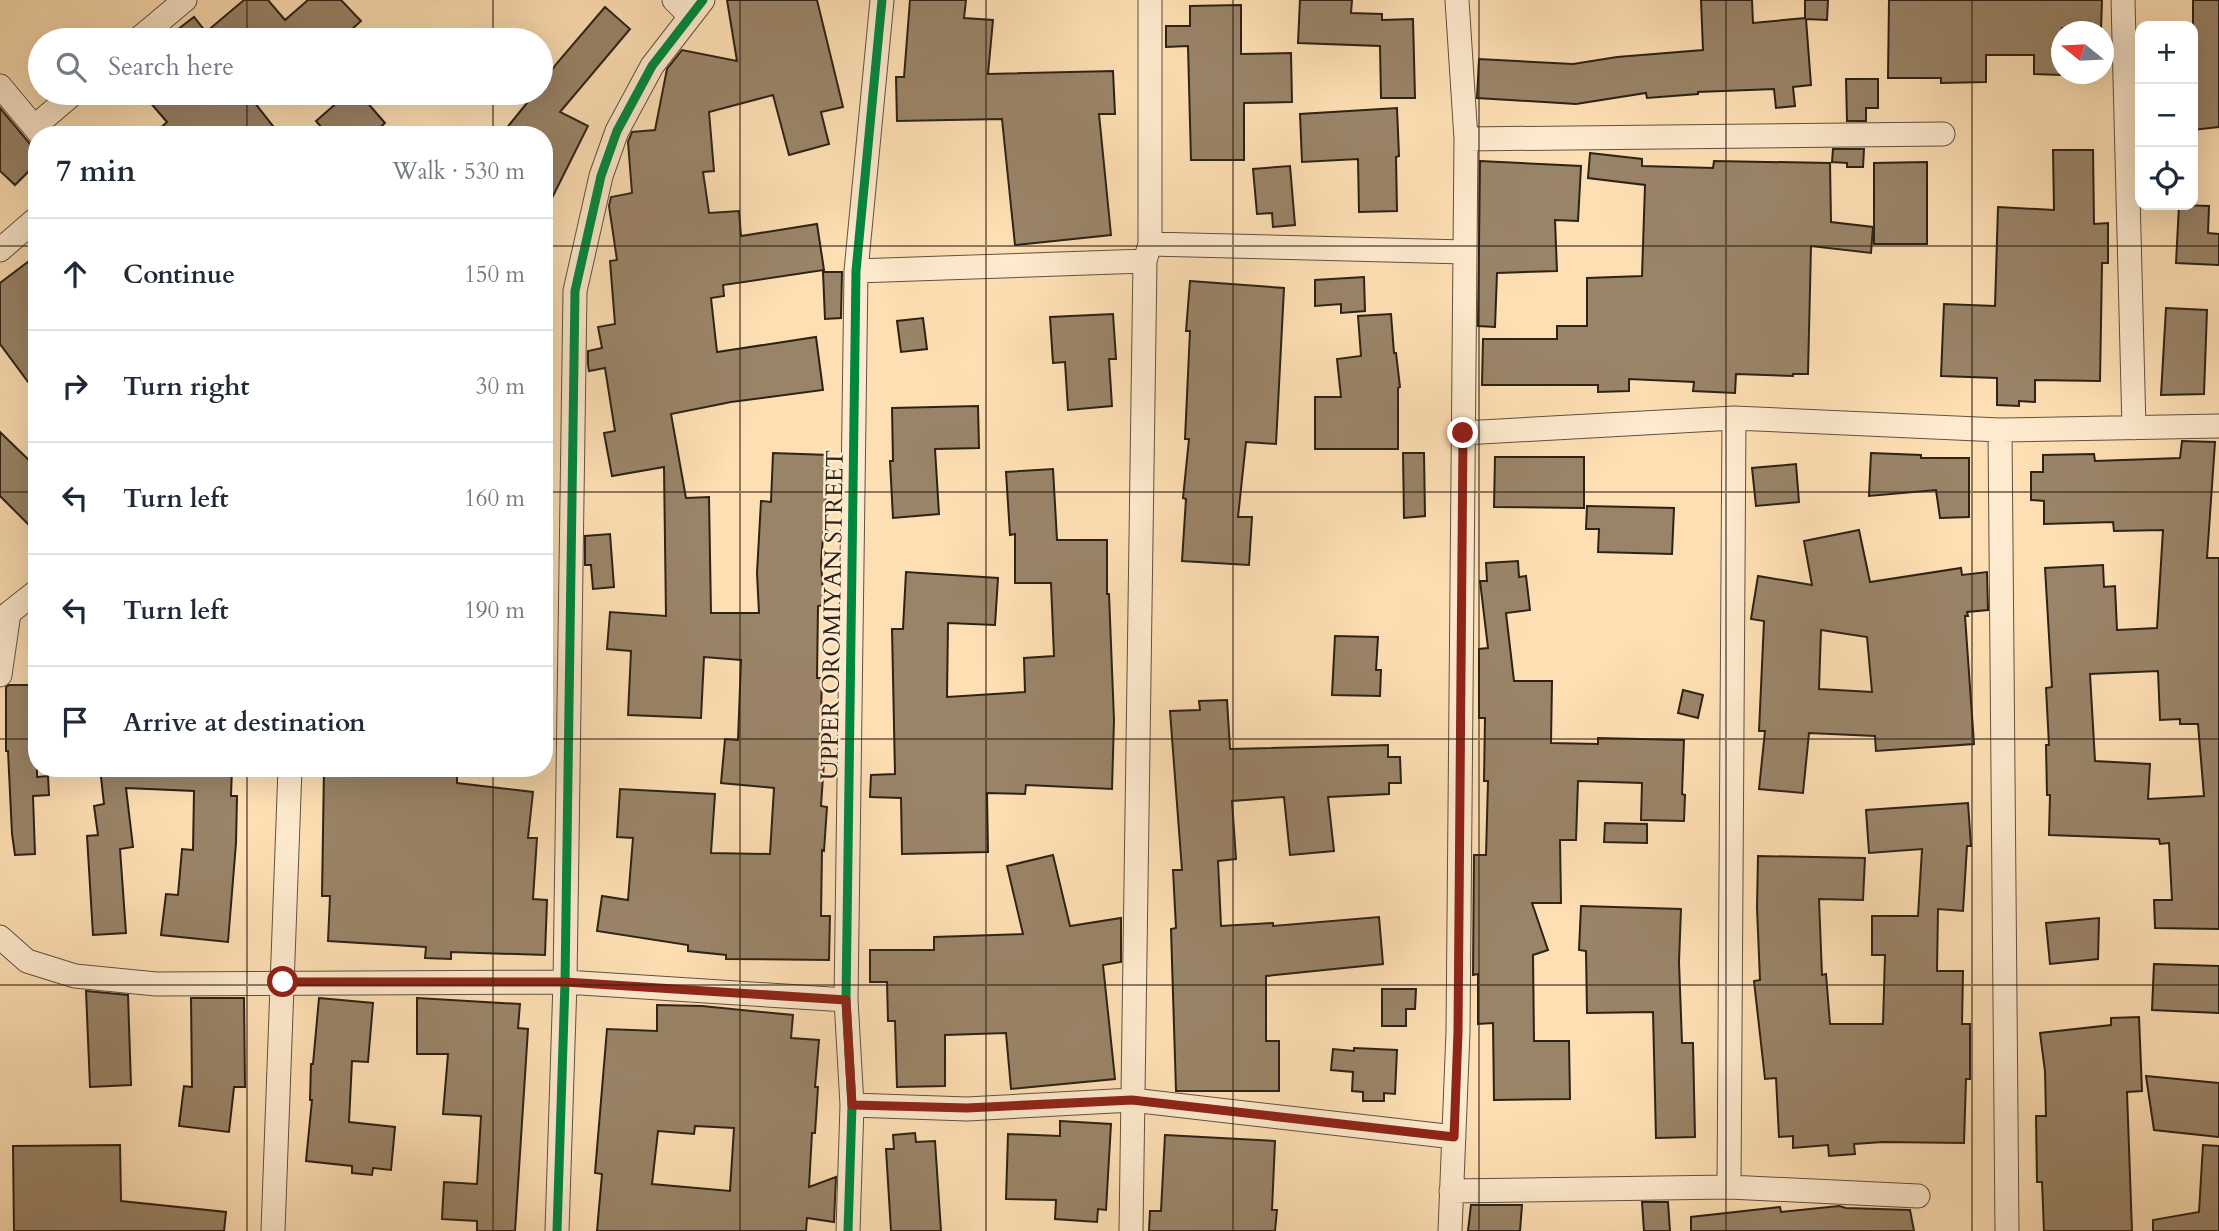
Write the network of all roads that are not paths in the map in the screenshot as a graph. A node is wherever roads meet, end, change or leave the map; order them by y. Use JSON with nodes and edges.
{"nodes":[{"id":1,"x":185,"y":0,"type":"edge"},
{"id":2,"x":882,"y":0,"type":"edge"},
{"id":3,"x":1150,"y":0,"type":"edge"},
{"id":4,"x":1457,"y":0,"type":"edge"},
{"id":5,"x":2123,"y":0,"type":"edge"},
{"id":6,"x":688,"y":5,"type":"edge"},
{"id":7,"x":151,"y":28,"type":"edge"},
{"id":8,"x":0,"y":86,"type":"edge"},
{"id":9,"x":63,"y":105,"type":"edge"},
{"id":10,"x":34,"y":126,"type":"edge"},
{"id":11,"x":43,"y":126,"type":"edge"},
{"id":12,"x":1943,"y":134,"type":"dead end"},
{"id":13,"x":1466,"y":139,"type":"junction"},
{"id":14,"x":28,"y":226,"type":"edge"},
{"id":15,"x":0,"y":250,"type":"edge"},
{"id":16,"x":1465,"y":252,"type":"junction"},
{"id":17,"x":1148,"y":253,"type":"junction"},
{"id":18,"x":856,"y":271,"type":"junction"},
{"id":19,"x":1734,"y":418,"type":"junction"},
{"id":20,"x":2219,"y":426,"type":"edge"},
{"id":21,"x":2134,"y":428,"type":"junction"},
{"id":22,"x":2000,"y":430,"type":"junction"},
{"id":23,"x":1463,"y":433,"type":"junction"},
{"id":24,"x":28,"y":598,"type":"edge"},
{"id":25,"x":0,"y":676,"type":"edge"},
{"id":26,"x":290,"y":777,"type":"edge"},
{"id":27,"x":0,"y":937,"type":"edge"},
{"id":28,"x":283,"y":982,"type":"junction"},
{"id":29,"x":565,"y":982,"type":"junction"},
{"id":30,"x":846,"y":1000,"type":"junction"},
{"id":31,"x":1132,"y":1100,"type":"junction"},
{"id":32,"x":852,"y":1105,"type":"junction"},
{"id":33,"x":1454,"y":1137,"type":"junction"},
{"id":34,"x":1729,"y":1187,"type":"junction"},
{"id":35,"x":1451,"y":1191,"type":"junction"},
{"id":36,"x":1918,"y":1196,"type":"dead end"},
{"id":37,"x":273,"y":1231,"type":"edge"},
{"id":38,"x":557,"y":1231,"type":"edge"},
{"id":39,"x":848,"y":1231,"type":"edge"},
{"id":40,"x":1131,"y":1231,"type":"edge"},
{"id":41,"x":1450,"y":1231,"type":"edge"},
{"id":42,"x":2007,"y":1231,"type":"edge"}],
"edges":[{"from":1,"to":7,"type":"street"},
{"from":2,"to":18,"type":"street","name":"UPPER OROMIYAN STREET"},
{"from":3,"to":17,"type":"street"},
{"from":4,"to":13,"type":"street"},
{"from":5,"to":21,"type":"street"},
{"from":6,"to":29,"type":"street"},
{"from":8,"to":10,"type":"street"},
{"from":9,"to":11,"type":"street"},
{"from":12,"to":13,"type":"street"},
{"from":13,"to":16,"type":"street"},
{"from":14,"to":15,"type":"street"},
{"from":16,"to":17,"type":"street"},
{"from":16,"to":23,"type":"street"},
{"from":17,"to":18,"type":"street"},
{"from":17,"to":31,"type":"street"},
{"from":18,"to":30,"type":"street","name":"UPPER OROMIYAN STREET"},
{"from":19,"to":22,"type":"street"},
{"from":19,"to":23,"type":"street"},
{"from":19,"to":34,"type":"street"},
{"from":20,"to":21,"type":"street"},
{"from":21,"to":22,"type":"street"},
{"from":22,"to":42,"type":"street"},
{"from":23,"to":33,"type":"street"},
{"from":24,"to":25,"type":"street"},
{"from":26,"to":28,"type":"street"},
{"from":27,"to":28,"type":"street"},
{"from":28,"to":29,"type":"street"},
{"from":28,"to":37,"type":"street"},
{"from":29,"to":30,"type":"street"},
{"from":29,"to":38,"type":"street"},
{"from":30,"to":32,"type":"street","name":"UPPER OROMIYAN STREET"},
{"from":31,"to":32,"type":"street"},
{"from":31,"to":33,"type":"street"},
{"from":31,"to":40,"type":"street"},
{"from":32,"to":39,"type":"street","name":"UPPER OROMIYAN STREET"},
{"from":33,"to":35,"type":"street"},
{"from":34,"to":35,"type":"street"},
{"from":34,"to":36,"type":"street"},
{"from":35,"to":41,"type":"street"}]}
